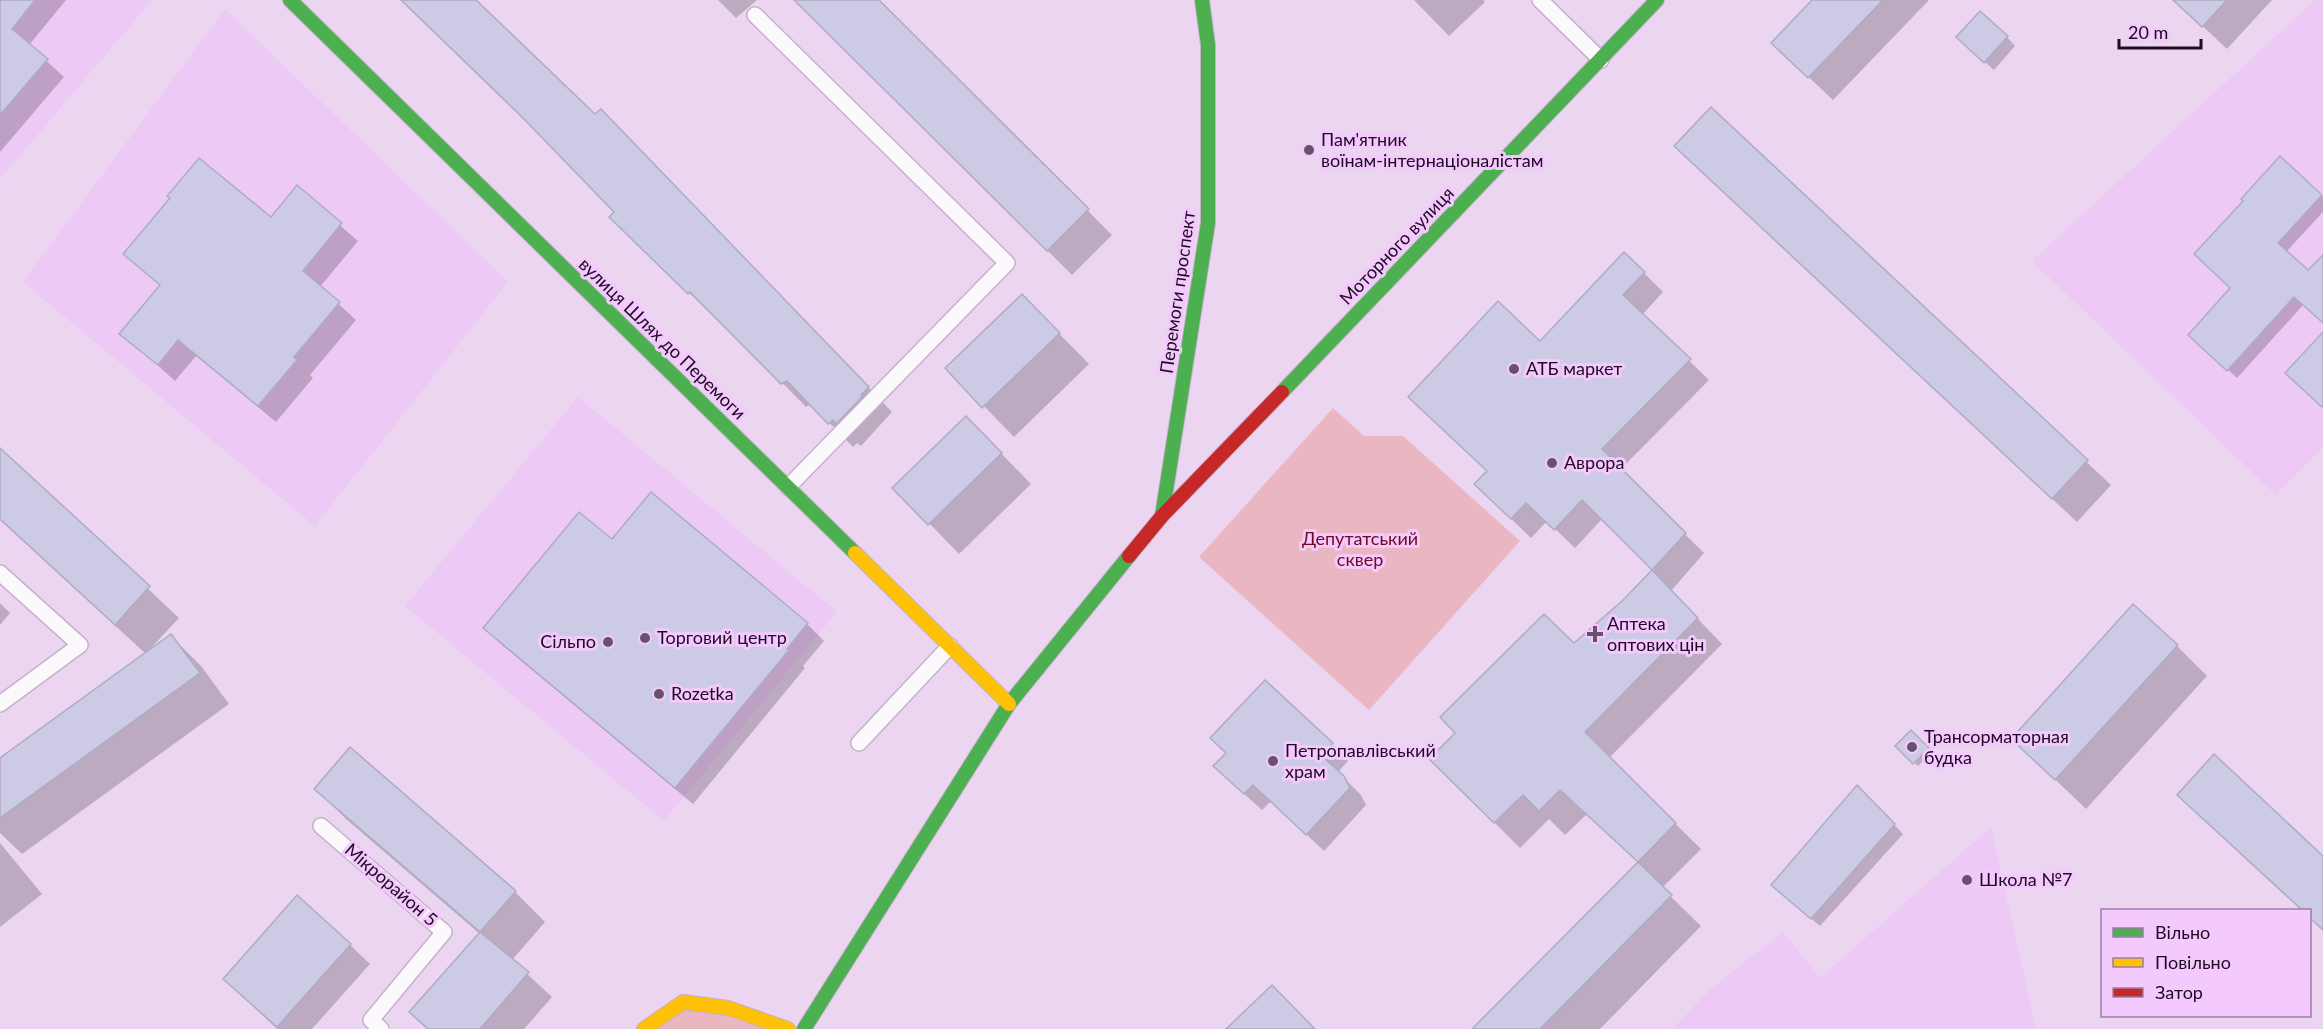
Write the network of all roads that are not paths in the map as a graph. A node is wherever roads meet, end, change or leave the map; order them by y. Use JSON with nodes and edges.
{"nodes":[{"id":1,"x":290,"y":0,"type":"edge"},
{"id":2,"x":1202,"y":0,"type":"edge"},
{"id":3,"x":1540,"y":0,"type":"edge"},
{"id":4,"x":1657,"y":0,"type":"edge"},
{"id":5,"x":755,"y":15,"type":"dead end"},
{"id":6,"x":1601,"y":60,"type":"junction"},
{"id":7,"x":788,"y":487,"type":"junction"},
{"id":8,"x":1162,"y":516,"type":"junction"},
{"id":9,"x":0,"y":573,"type":"edge"},
{"id":10,"x":950,"y":646,"type":"junction"},
{"id":11,"x":0,"y":704,"type":"edge"},
{"id":12,"x":1009,"y":704,"type":"junction"},
{"id":13,"x":859,"y":743,"type":"dead end"},
{"id":14,"x":321,"y":825,"type":"dead end"},
{"id":15,"x":381,"y":1029,"type":"edge"},
{"id":16,"x":644,"y":1029,"type":"edge"},
{"id":17,"x":788,"y":1029,"type":"edge"},
{"id":18,"x":804,"y":1029,"type":"edge"}],
"edges":[{"from":1,"to":7,"type":"street","name":"вулиця Шлях до Перемоги"},
{"from":2,"to":8,"type":"street","name":"Перемоги проспект"},
{"from":3,"to":6,"type":"lane"},
{"from":4,"to":6,"type":"street","name":"Моторного вулиця"},
{"from":5,"to":7,"type":"lane"},
{"from":6,"to":8,"type":"street","name":"Моторного вулиця"},
{"from":7,"to":10,"type":"street","name":"вулиця Шлях до Перемоги"},
{"from":8,"to":12,"type":"street","name":"Моторного вулиця"},
{"from":9,"to":11,"type":"lane"},
{"from":10,"to":12,"type":"street","name":"вулиця Шлях до Перемоги"},
{"from":10,"to":13,"type":"lane"},
{"from":12,"to":18,"type":"street","name":"Моторного вулиця"},
{"from":14,"to":15,"type":"lane","name":"Мікрорайон 5"},
{"from":16,"to":17,"type":"street"}]}
